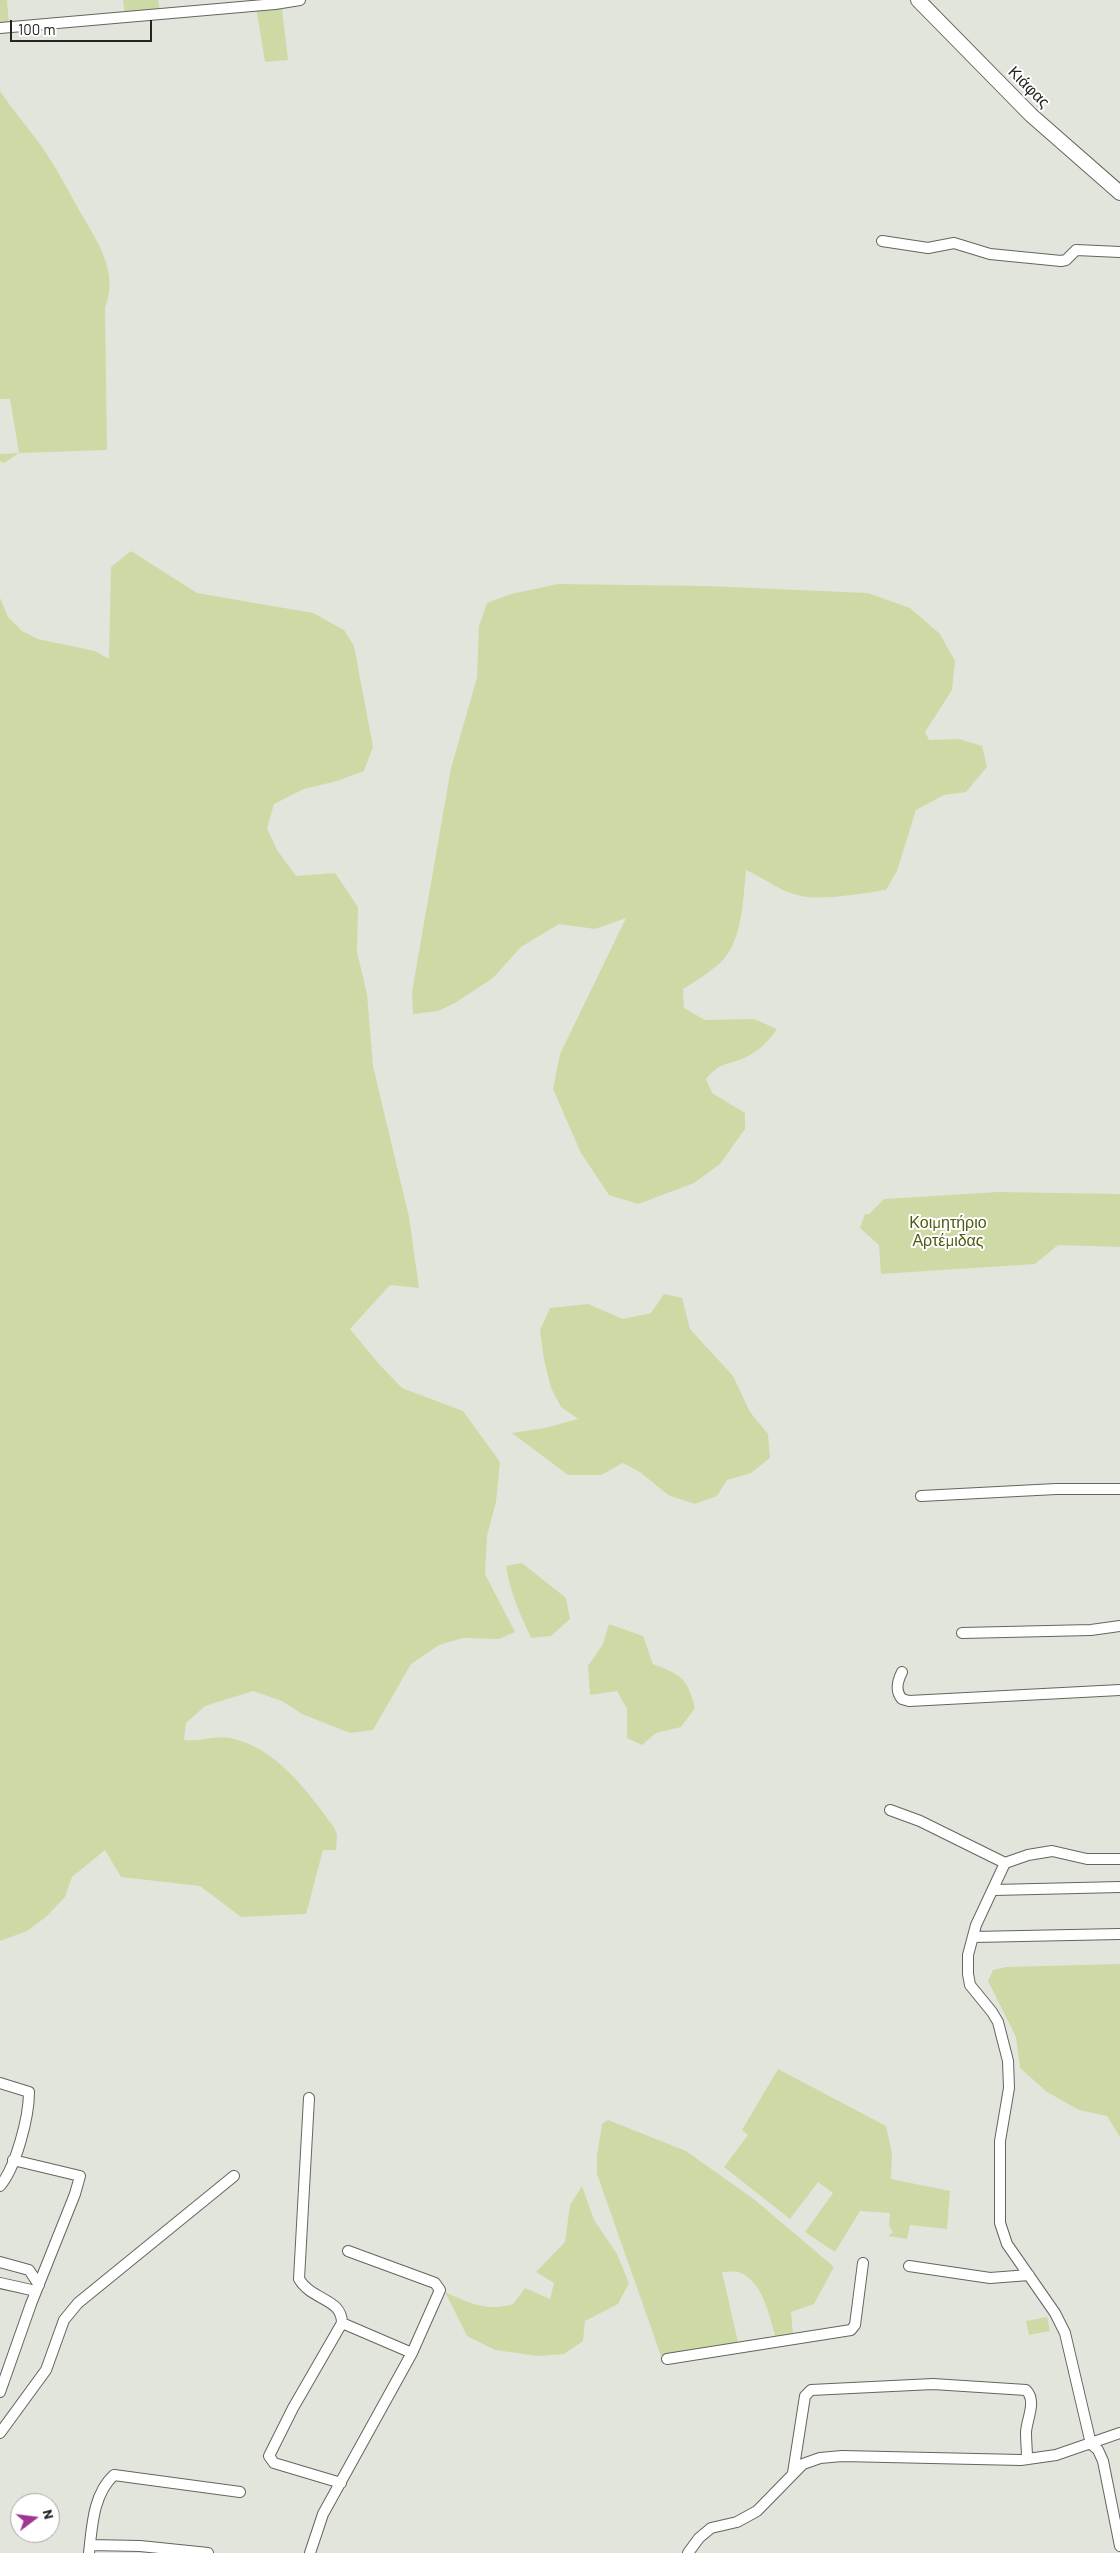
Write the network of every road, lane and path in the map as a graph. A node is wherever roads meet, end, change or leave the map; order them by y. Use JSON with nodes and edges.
{"nodes":[{"id":1,"x":300,"y":0,"type":"edge"},
{"id":2,"x":918,"y":0,"type":"edge"},
{"id":3,"x":0,"y":28,"type":"edge"},
{"id":4,"x":1120,"y":194,"type":"edge"},
{"id":5,"x":882,"y":241,"type":"dead end"},
{"id":6,"x":1120,"y":252,"type":"edge"},
{"id":7,"x":1120,"y":1489,"type":"edge"},
{"id":8,"x":921,"y":1496,"type":"dead end"},
{"id":9,"x":1120,"y":1626,"type":"edge"},
{"id":10,"x":962,"y":1633,"type":"dead end"},
{"id":11,"x":902,"y":1672,"type":"dead end"},
{"id":12,"x":1120,"y":1690,"type":"edge"},
{"id":13,"x":890,"y":1810,"type":"dead end"},
{"id":14,"x":1120,"y":1859,"type":"edge"},
{"id":15,"x":1005,"y":1863,"type":"junction"},
{"id":16,"x":1120,"y":1887,"type":"edge"},
{"id":17,"x":994,"y":1890,"type":"junction"},
{"id":18,"x":1120,"y":1934,"type":"edge"},
{"id":19,"x":973,"y":1937,"type":"junction"},
{"id":20,"x":0,"y":2083,"type":"edge"},
{"id":21,"x":309,"y":2098,"type":"dead end"},
{"id":22,"x":13,"y":2160,"type":"junction"},
{"id":23,"x":234,"y":2176,"type":"dead end"},
{"id":24,"x":0,"y":2186,"type":"edge"},
{"id":25,"x":348,"y":2251,"type":"dead end"},
{"id":26,"x":0,"y":2262,"type":"edge"},
{"id":27,"x":863,"y":2263,"type":"dead end"},
{"id":28,"x":910,"y":2266,"type":"dead end"},
{"id":29,"x":1029,"y":2275,"type":"junction"},
{"id":30,"x":0,"y":2283,"type":"edge"},
{"id":31,"x":37,"y":2288,"type":"junction"},
{"id":32,"x":342,"y":2323,"type":"junction"},
{"id":33,"x":412,"y":2353,"type":"junction"},
{"id":34,"x":667,"y":2359,"type":"dead end"},
{"id":35,"x":0,"y":2392,"type":"edge"},
{"id":36,"x":0,"y":2433,"type":"edge"},
{"id":37,"x":1120,"y":2433,"type":"edge"},
{"id":38,"x":1091,"y":2444,"type":"junction"},
{"id":39,"x":1027,"y":2459,"type":"junction"},
{"id":40,"x":793,"y":2473,"type":"junction"},
{"id":41,"x":341,"y":2483,"type":"junction"},
{"id":42,"x":240,"y":2492,"type":"dead end"},
{"id":43,"x":1120,"y":2546,"type":"edge"},
{"id":44,"x":90,"y":2549,"type":"edge"},
{"id":45,"x":208,"y":2553,"type":"edge"},
{"id":46,"x":310,"y":2553,"type":"edge"},
{"id":47,"x":688,"y":2553,"type":"edge"}],
"edges":[{"from":1,"to":3,"type":"street"},
{"from":2,"to":4,"type":"street","name":"Κιάφας"},
{"from":5,"to":6,"type":"street"},
{"from":7,"to":8,"type":"street"},
{"from":9,"to":10,"type":"street"},
{"from":11,"to":12,"type":"street"},
{"from":13,"to":15,"type":"street"},
{"from":14,"to":15,"type":"street"},
{"from":15,"to":17,"type":"street"},
{"from":16,"to":17,"type":"street"},
{"from":17,"to":19,"type":"street"},
{"from":18,"to":19,"type":"street"},
{"from":19,"to":29,"type":"street"},
{"from":20,"to":22,"type":"street"},
{"from":21,"to":32,"type":"street"},
{"from":22,"to":24,"type":"street"},
{"from":22,"to":31,"type":"street"},
{"from":23,"to":36,"type":"street"},
{"from":25,"to":33,"type":"street"},
{"from":26,"to":31,"type":"street"},
{"from":27,"to":34,"type":"street"},
{"from":28,"to":29,"type":"street"},
{"from":29,"to":38,"type":"street"},
{"from":30,"to":31,"type":"street"},
{"from":31,"to":35,"type":"street"},
{"from":32,"to":33,"type":"street"},
{"from":32,"to":41,"type":"street"},
{"from":33,"to":41,"type":"street"},
{"from":37,"to":38,"type":"street"},
{"from":38,"to":39,"type":"street"},
{"from":38,"to":43,"type":"street"},
{"from":39,"to":40,"type":"street"},
{"from":39,"to":40,"type":"street"},
{"from":40,"to":47,"type":"street"},
{"from":41,"to":46,"type":"street"},
{"from":42,"to":44,"type":"street"},
{"from":44,"to":45,"type":"street"}]}
